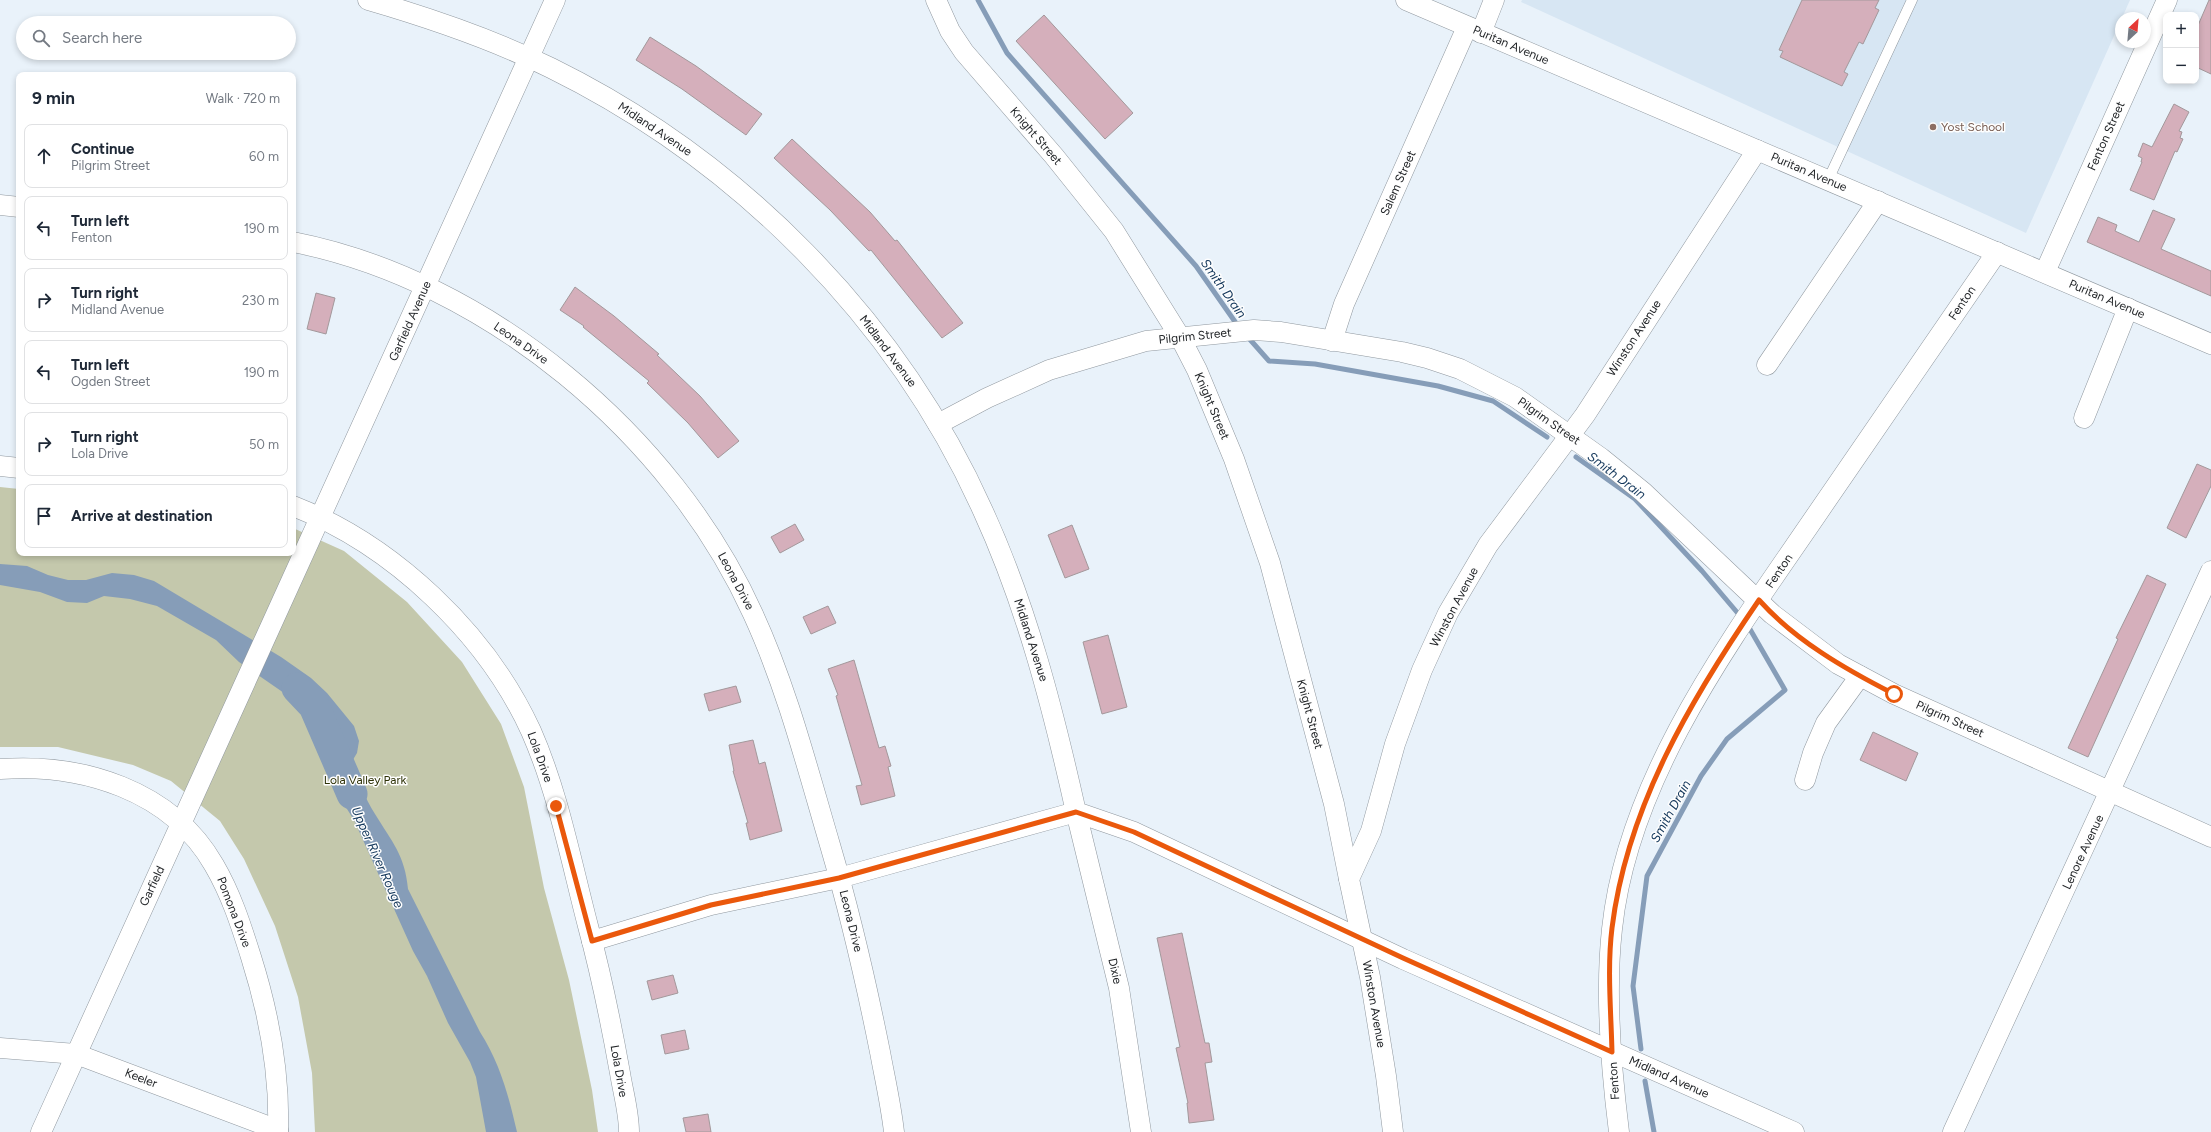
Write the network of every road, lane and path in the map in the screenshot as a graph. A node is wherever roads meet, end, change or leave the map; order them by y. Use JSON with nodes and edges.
{"nodes":[{"id":1,"x":368,"y":0,"type":"edge"},
{"id":2,"x":555,"y":0,"type":"edge"},
{"id":3,"x":936,"y":0,"type":"edge"},
{"id":4,"x":1406,"y":0,"type":"edge"},
{"id":5,"x":1494,"y":0,"type":"edge"},
{"id":6,"x":1912,"y":0,"type":"edge"},
{"id":7,"x":2167,"y":0,"type":"edge"},
{"id":8,"x":1474,"y":30,"type":"junction"},
{"id":9,"x":529,"y":58,"type":"junction"},
{"id":10,"x":1757,"y":150,"type":"junction"},
{"id":11,"x":1828,"y":180,"type":"junction"},
{"id":12,"x":1878,"y":201,"type":"junction"},
{"id":13,"x":0,"y":205,"type":"edge"},
{"id":14,"x":16,"y":207,"type":"edge"},
{"id":15,"x":296,"y":243,"type":"edge"},
{"id":16,"x":1997,"y":252,"type":"junction"},
{"id":17,"x":2045,"y":272,"type":"junction"},
{"id":18,"x":425,"y":288,"type":"junction"},
{"id":19,"x":2128,"y":308,"type":"junction"},
{"id":20,"x":1180,"y":337,"type":"junction"},
{"id":21,"x":1332,"y":341,"type":"junction"},
{"id":22,"x":2211,"y":344,"type":"edge"},
{"id":23,"x":1768,"y":365,"type":"dead end"},
{"id":24,"x":2084,"y":418,"type":"dead end"},
{"id":25,"x":938,"y":424,"type":"junction"},
{"id":26,"x":1570,"y":436,"type":"junction"},
{"id":27,"x":0,"y":466,"type":"edge"},
{"id":28,"x":16,"y":468,"type":"edge"},
{"id":29,"x":296,"y":507,"type":"edge"},
{"id":30,"x":320,"y":517,"type":"junction"},
{"id":31,"x":2211,"y":571,"type":"edge"},
{"id":32,"x":1759,"y":600,"type":"junction"},
{"id":33,"x":264,"y":640,"type":"joint"},
{"id":34,"x":1860,"y":676,"type":"junction"},
{"id":35,"x":0,"y":769,"type":"edge"},
{"id":36,"x":1805,"y":780,"type":"dead end"},
{"id":37,"x":2110,"y":792,"type":"junction"},
{"id":38,"x":1076,"y":812,"type":"junction"},
{"id":39,"x":181,"y":823,"type":"junction"},
{"id":40,"x":2211,"y":837,"type":"edge"},
{"id":41,"x":839,"y":878,"type":"junction"},
{"id":42,"x":1349,"y":879,"type":"junction"},
{"id":43,"x":1361,"y":938,"type":"junction"},
{"id":44,"x":592,"y":941,"type":"junction"},
{"id":45,"x":0,"y":1048,"type":"edge"},
{"id":46,"x":1612,"y":1052,"type":"junction"},
{"id":47,"x":76,"y":1054,"type":"junction"},
{"id":48,"x":278,"y":1131,"type":"edge"},
{"id":49,"x":41,"y":1132,"type":"edge"},
{"id":50,"x":629,"y":1132,"type":"edge"},
{"id":51,"x":894,"y":1132,"type":"edge"},
{"id":52,"x":1141,"y":1132,"type":"edge"},
{"id":53,"x":1393,"y":1132,"type":"edge"},
{"id":54,"x":1619,"y":1132,"type":"edge"},
{"id":55,"x":1794,"y":1132,"type":"edge"},
{"id":56,"x":1953,"y":1132,"type":"edge"}],
"edges":[{"from":1,"to":9,"type":"street","name":"Midland Avenue"},
{"from":2,"to":9,"type":"street","name":"Garfield Avenue"},
{"from":3,"to":20,"type":"street","name":"Knight Street"},
{"from":4,"to":8,"type":"street","name":"Puritan Avenue"},
{"from":5,"to":8,"type":"street","name":"Salem Street"},
{"from":6,"to":11,"type":"lane"},
{"from":7,"to":17,"type":"street","name":"Fenton Street"},
{"from":8,"to":10,"type":"street","name":"Puritan Avenue"},
{"from":8,"to":21,"type":"street","name":"Salem Street"},
{"from":9,"to":18,"type":"street","name":"Garfield Avenue"},
{"from":9,"to":25,"type":"street","name":"Midland Avenue"},
{"from":10,"to":11,"type":"street","name":"Puritan Avenue"},
{"from":10,"to":26,"type":"street","name":"Winston Avenue"},
{"from":11,"to":12,"type":"street","name":"Puritan Avenue"},
{"from":12,"to":16,"type":"street","name":"Puritan Avenue"},
{"from":12,"to":23,"type":"street"},
{"from":13,"to":14,"type":"street"},
{"from":15,"to":18,"type":"street","name":"Leona Drive"},
{"from":16,"to":17,"type":"street","name":"Puritan Avenue"},
{"from":16,"to":32,"type":"street","name":"Fenton"},
{"from":17,"to":19,"type":"street","name":"Puritan Avenue"},
{"from":18,"to":30,"type":"street","name":"Garfield Avenue"},
{"from":18,"to":41,"type":"street","name":"Leona Drive"},
{"from":19,"to":22,"type":"street","name":"Puritan Avenue"},
{"from":19,"to":24,"type":"street"},
{"from":20,"to":21,"type":"street","name":"Pilgrim Street"},
{"from":20,"to":25,"type":"street","name":"Pilgrim Street"},
{"from":20,"to":42,"type":"street","name":"Knight Street"},
{"from":21,"to":26,"type":"street","name":"Pilgrim Street"},
{"from":25,"to":38,"type":"street","name":"Midland Avenue"},
{"from":26,"to":32,"type":"street","name":"Pilgrim Street"},
{"from":26,"to":42,"type":"street","name":"Winston Avenue"},
{"from":27,"to":28,"type":"street"},
{"from":29,"to":30,"type":"street","name":"Lola Drive"},
{"from":30,"to":33,"type":"street","name":"Garfield Avenue"},
{"from":30,"to":44,"type":"street","name":"Lola Drive"},
{"from":31,"to":37,"type":"street","name":"Lenore Avenue"},
{"from":32,"to":34,"type":"street","name":"Pilgrim Street"},
{"from":32,"to":46,"type":"street","name":"Fenton"},
{"from":33,"to":39,"type":"street","name":"Garfield"},
{"from":34,"to":36,"type":"street"},
{"from":34,"to":37,"type":"street","name":"Pilgrim Street"},
{"from":35,"to":39,"type":"street","name":"Pomona Drive"},
{"from":37,"to":40,"type":"street","name":"Pilgrim Street"},
{"from":37,"to":56,"type":"street","name":"Lenore Avenue"},
{"from":38,"to":41,"type":"street"},
{"from":38,"to":43,"type":"street","name":"Midland Avenue"},
{"from":38,"to":52,"type":"street","name":"Dixie"},
{"from":39,"to":47,"type":"street","name":"Garfield"},
{"from":39,"to":48,"type":"street","name":"Pomona Drive"},
{"from":41,"to":44,"type":"street"},
{"from":41,"to":51,"type":"street","name":"Leona Drive"},
{"from":42,"to":43,"type":"street","name":"Winston Avenue"},
{"from":43,"to":46,"type":"street","name":"Midland Avenue"},
{"from":43,"to":53,"type":"street","name":"Winston Avenue"},
{"from":44,"to":50,"type":"street","name":"Lola Drive"},
{"from":45,"to":47,"type":"street","name":"Keeler"},
{"from":46,"to":54,"type":"street","name":"Fenton"},
{"from":46,"to":55,"type":"street","name":"Midland Avenue"},
{"from":47,"to":48,"type":"street","name":"Keeler"},
{"from":47,"to":49,"type":"street","name":"Garfield"}]}
